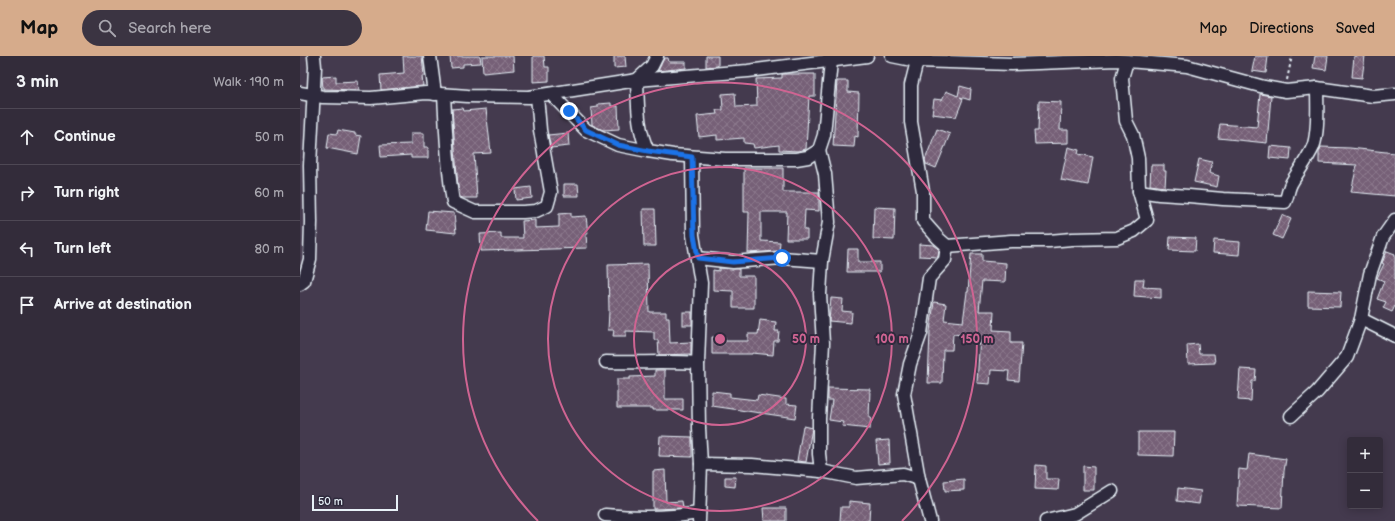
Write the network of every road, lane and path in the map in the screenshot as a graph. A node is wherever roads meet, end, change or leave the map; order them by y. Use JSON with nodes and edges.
{"nodes":[{"id":1,"x":314,"y":56,"type":"edge"},
{"id":2,"x":430,"y":56,"type":"edge"},
{"id":3,"x":657,"y":56,"type":"edge"},
{"id":4,"x":868,"y":56,"type":"edge"},
{"id":5,"x":892,"y":56,"type":"edge"},
{"id":6,"x":1292,"y":56,"type":"edge"},
{"id":7,"x":1084,"y":58,"type":"edge"},
{"id":8,"x":831,"y":61,"type":"junction"},
{"id":9,"x":917,"y":61,"type":"junction"},
{"id":10,"x":1127,"y":61,"type":"junction"},
{"id":11,"x":1188,"y":61,"type":"edge"},
{"id":12,"x":637,"y":80,"type":"junction"},
{"id":13,"x":1317,"y":88,"type":"junction"},
{"id":14,"x":1286,"y":92,"type":"junction"},
{"id":15,"x":300,"y":93,"type":"edge"},
{"id":16,"x":439,"y":94,"type":"junction"},
{"id":17,"x":551,"y":94,"type":"junction"},
{"id":18,"x":1395,"y":94,"type":"edge"},
{"id":19,"x":313,"y":95,"type":"junction"},
{"id":20,"x":537,"y":96,"type":"junction"},
{"id":21,"x":306,"y":141,"type":"edge"},
{"id":22,"x":819,"y":150,"type":"junction"},
{"id":23,"x":648,"y":151,"type":"junction"},
{"id":24,"x":692,"y":157,"type":"junction"},
{"id":25,"x":1139,"y":191,"type":"junction"},
{"id":26,"x":1395,"y":220,"type":"edge"},
{"id":27,"x":948,"y":246,"type":"junction"},
{"id":28,"x":698,"y":258,"type":"junction"},
{"id":29,"x":822,"y":261,"type":"junction"},
{"id":30,"x":300,"y":284,"type":"edge"},
{"id":31,"x":1361,"y":319,"type":"junction"},
{"id":32,"x":1395,"y":336,"type":"edge"},
{"id":33,"x":606,"y":362,"type":"dead end"},
{"id":34,"x":698,"y":363,"type":"junction"},
{"id":35,"x":1291,"y":416,"type":"dead end"},
{"id":36,"x":701,"y":464,"type":"junction"},
{"id":37,"x":821,"y":471,"type":"junction"},
{"id":38,"x":919,"y":479,"type":"junction"},
{"id":39,"x":1112,"y":491,"type":"dead end"},
{"id":40,"x":604,"y":515,"type":"dead end"},
{"id":41,"x":699,"y":517,"type":"edge"},
{"id":42,"x":930,"y":521,"type":"edge"},
{"id":43,"x":1046,"y":521,"type":"edge"}],
"edges":[{"from":1,"to":19,"type":"street"},
{"from":2,"to":16,"type":"street"},
{"from":3,"to":12,"type":"street"},
{"from":4,"to":8,"type":"street"},
{"from":5,"to":9,"type":"street"},
{"from":6,"to":14,"type":"path"},
{"from":7,"to":9,"type":"street"},
{"from":7,"to":10,"type":"street"},
{"from":8,"to":12,"type":"street"},
{"from":8,"to":22,"type":"street"},
{"from":9,"to":27,"type":"street"},
{"from":10,"to":11,"type":"street"},
{"from":10,"to":25,"type":"street"},
{"from":11,"to":14,"type":"street"},
{"from":12,"to":17,"type":"street"},
{"from":12,"to":23,"type":"street"},
{"from":13,"to":14,"type":"street"},
{"from":13,"to":18,"type":"street"},
{"from":13,"to":25,"type":"street"},
{"from":15,"to":19,"type":"street"},
{"from":16,"to":19,"type":"street"},
{"from":16,"to":20,"type":"street"},
{"from":16,"to":20,"type":"street"},
{"from":17,"to":20,"type":"street"},
{"from":17,"to":23,"type":"street"},
{"from":19,"to":21,"type":"street"},
{"from":21,"to":30,"type":"street"},
{"from":22,"to":24,"type":"street"},
{"from":22,"to":29,"type":"street"},
{"from":23,"to":24,"type":"street"},
{"from":24,"to":28,"type":"street"},
{"from":25,"to":27,"type":"street"},
{"from":26,"to":31,"type":"street"},
{"from":27,"to":38,"type":"street"},
{"from":28,"to":29,"type":"street"},
{"from":28,"to":34,"type":"street"},
{"from":29,"to":37,"type":"street"},
{"from":31,"to":32,"type":"street"},
{"from":31,"to":35,"type":"street"},
{"from":33,"to":34,"type":"street"},
{"from":34,"to":36,"type":"street"},
{"from":36,"to":37,"type":"street"},
{"from":36,"to":41,"type":"street"},
{"from":37,"to":38,"type":"street"},
{"from":38,"to":42,"type":"street"},
{"from":39,"to":43,"type":"street"},
{"from":40,"to":41,"type":"street"}]}
